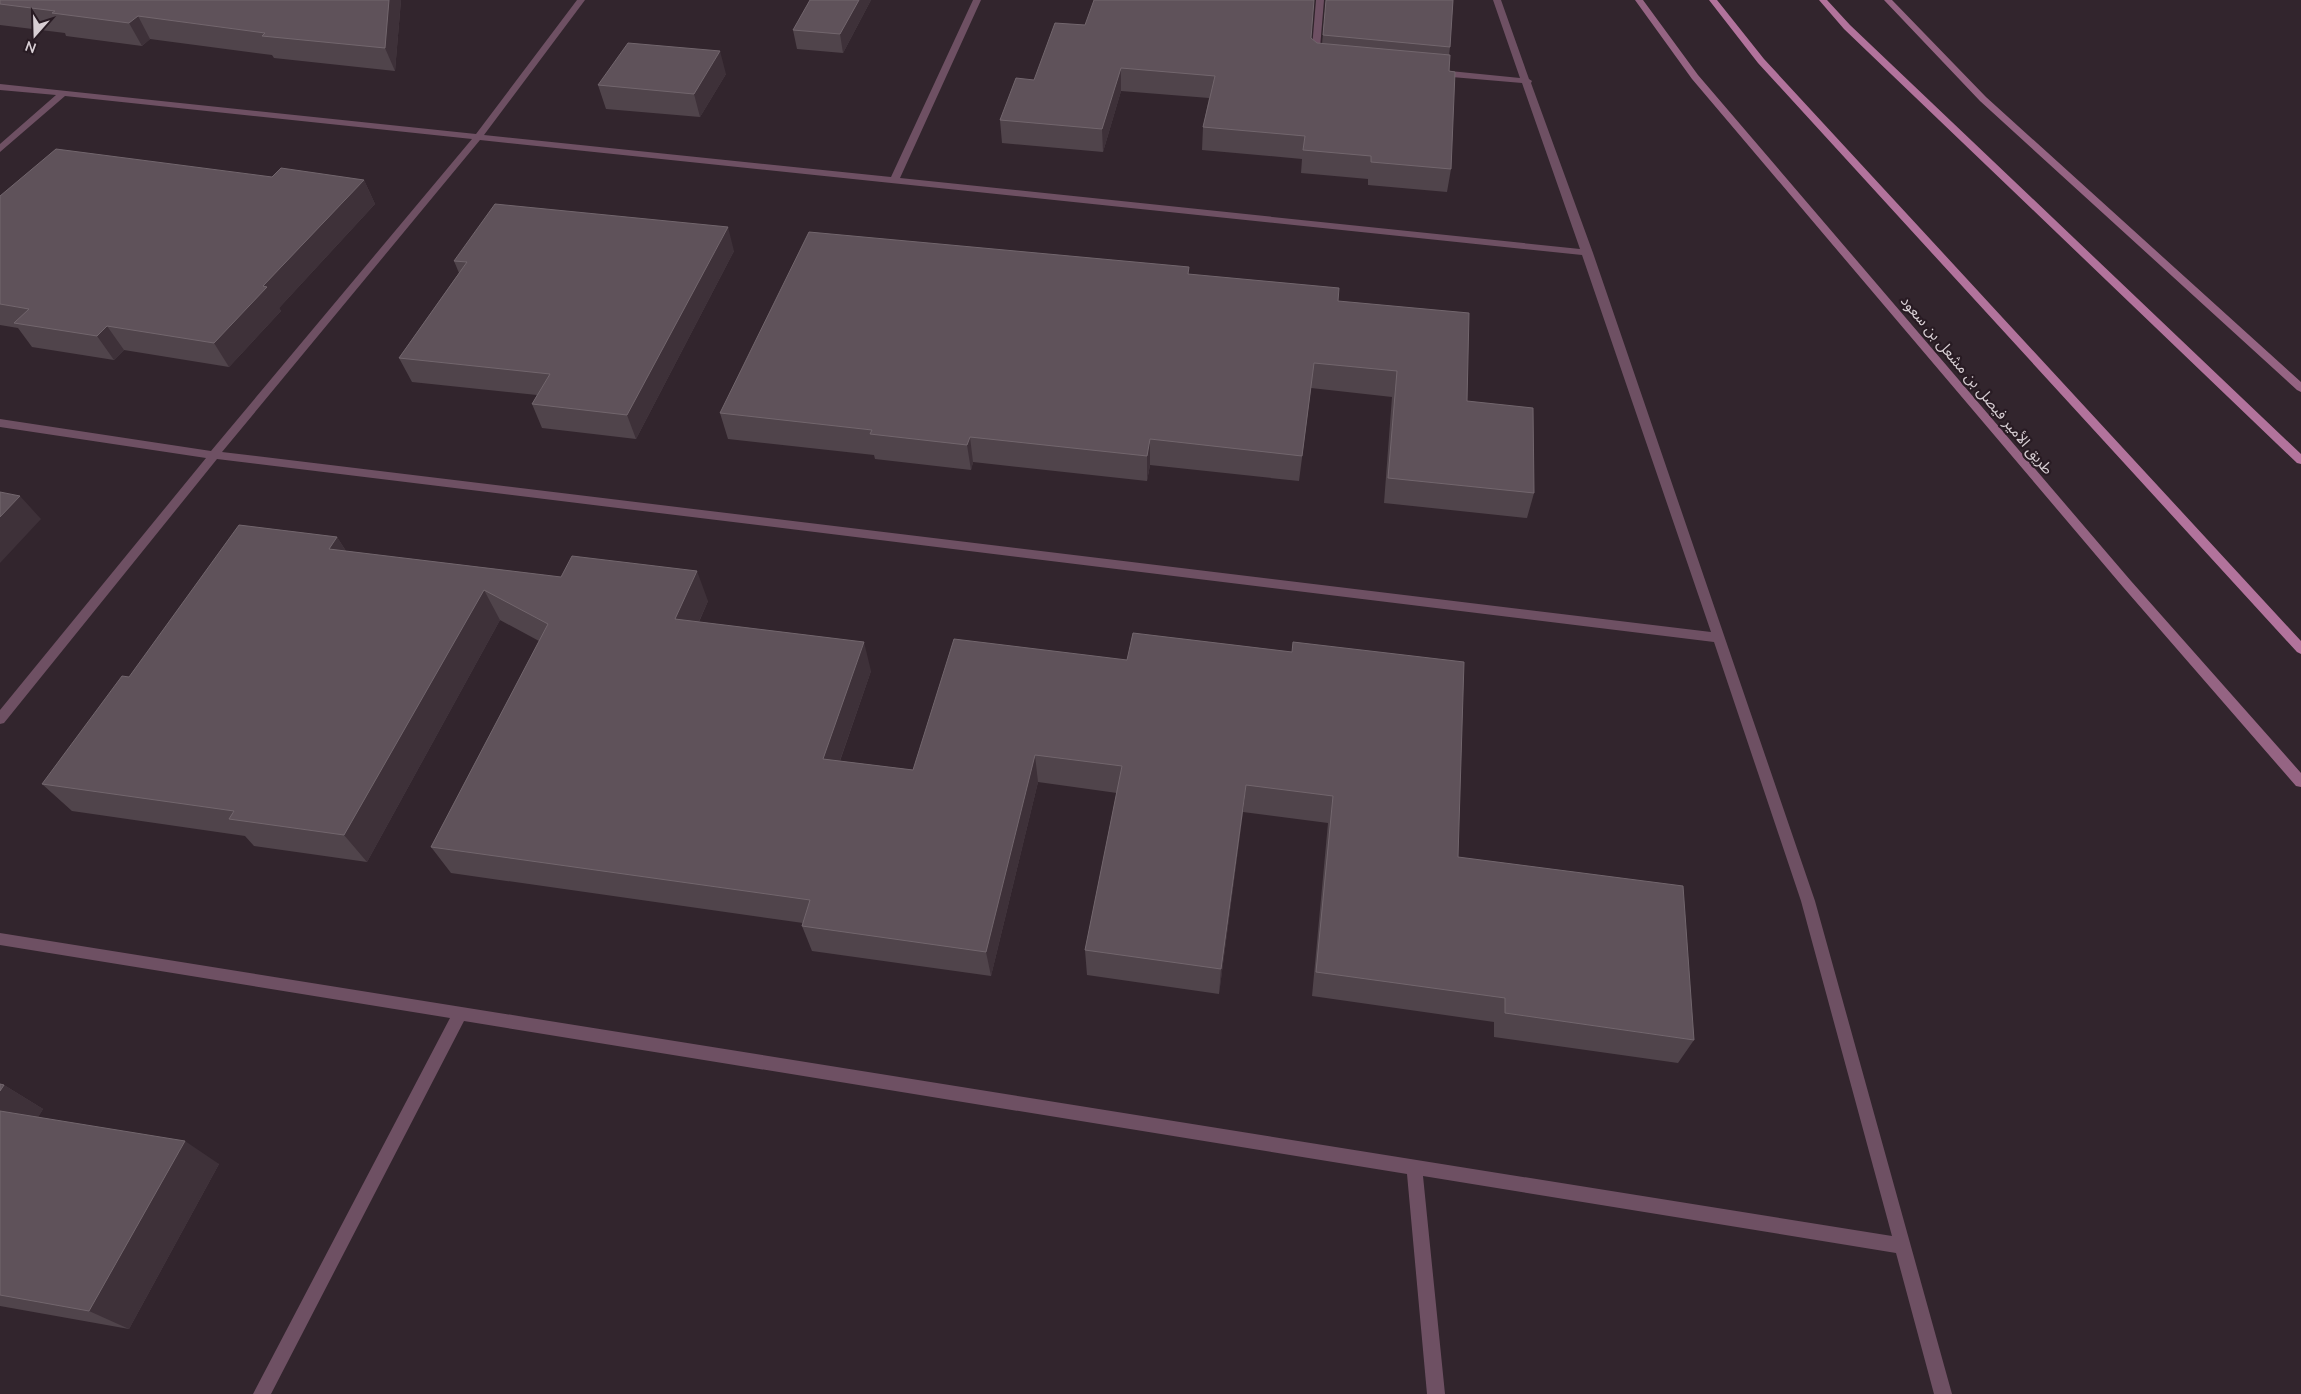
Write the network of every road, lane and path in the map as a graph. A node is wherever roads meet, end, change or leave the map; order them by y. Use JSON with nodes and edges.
{"nodes":[{"id":1,"x":581,"y":0,"type":"edge"},
{"id":2,"x":977,"y":0,"type":"edge"},
{"id":3,"x":1320,"y":0,"type":"edge"},
{"id":4,"x":1497,"y":0,"type":"edge"},
{"id":5,"x":1639,"y":0,"type":"edge"},
{"id":6,"x":1713,"y":0,"type":"edge"},
{"id":7,"x":1823,"y":0,"type":"edge"},
{"id":8,"x":1888,"y":0,"type":"edge"},
{"id":9,"x":1324,"y":62,"type":"edge"},
{"id":10,"x":1431,"y":72,"type":"edge"},
{"id":11,"x":1528,"y":81,"type":"junction"},
{"id":12,"x":0,"y":87,"type":"edge"},
{"id":13,"x":62,"y":94,"type":"junction"},
{"id":14,"x":479,"y":136,"type":"junction"},
{"id":15,"x":0,"y":149,"type":"edge"},
{"id":16,"x":895,"y":179,"type":"junction"},
{"id":17,"x":1588,"y":253,"type":"junction"},
{"id":18,"x":2301,"y":388,"type":"edge"},
{"id":19,"x":0,"y":423,"type":"edge"},
{"id":20,"x":214,"y":455,"type":"junction"},
{"id":21,"x":2301,"y":460,"type":"edge"},
{"id":22,"x":1719,"y":638,"type":"junction"},
{"id":23,"x":2301,"y":649,"type":"edge"},
{"id":24,"x":0,"y":719,"type":"edge"},
{"id":25,"x":2301,"y":782,"type":"edge"},
{"id":26,"x":0,"y":939,"type":"edge"},
{"id":27,"x":460,"y":1013,"type":"junction"},
{"id":28,"x":1414,"y":1168,"type":"junction"},
{"id":29,"x":1902,"y":1246,"type":"junction"},
{"id":30,"x":262,"y":1394,"type":"edge"},
{"id":31,"x":1436,"y":1394,"type":"edge"},
{"id":32,"x":1942,"y":1394,"type":"edge"}],
"edges":[{"from":1,"to":14,"type":"street"},
{"from":2,"to":16,"type":"street"},
{"from":3,"to":9,"type":"street"},
{"from":4,"to":11,"type":"street"},
{"from":5,"to":25,"type":"main road","name":"طريق الأمير فيصل بن مشعل بن سعود"},
{"from":6,"to":23,"type":"main road"},
{"from":7,"to":21,"type":"main road"},
{"from":8,"to":18,"type":"main road"},
{"from":10,"to":11,"type":"street"},
{"from":11,"to":17,"type":"street"},
{"from":12,"to":13,"type":"street"},
{"from":13,"to":14,"type":"street"},
{"from":13,"to":15,"type":"street"},
{"from":14,"to":16,"type":"street"},
{"from":14,"to":20,"type":"street"},
{"from":16,"to":17,"type":"street"},
{"from":17,"to":22,"type":"street"},
{"from":19,"to":20,"type":"street"},
{"from":20,"to":22,"type":"street"},
{"from":20,"to":24,"type":"street"},
{"from":22,"to":29,"type":"street"},
{"from":26,"to":27,"type":"street"},
{"from":27,"to":28,"type":"street"},
{"from":27,"to":30,"type":"street"},
{"from":28,"to":29,"type":"street"},
{"from":28,"to":31,"type":"street"},
{"from":29,"to":32,"type":"street"}]}
